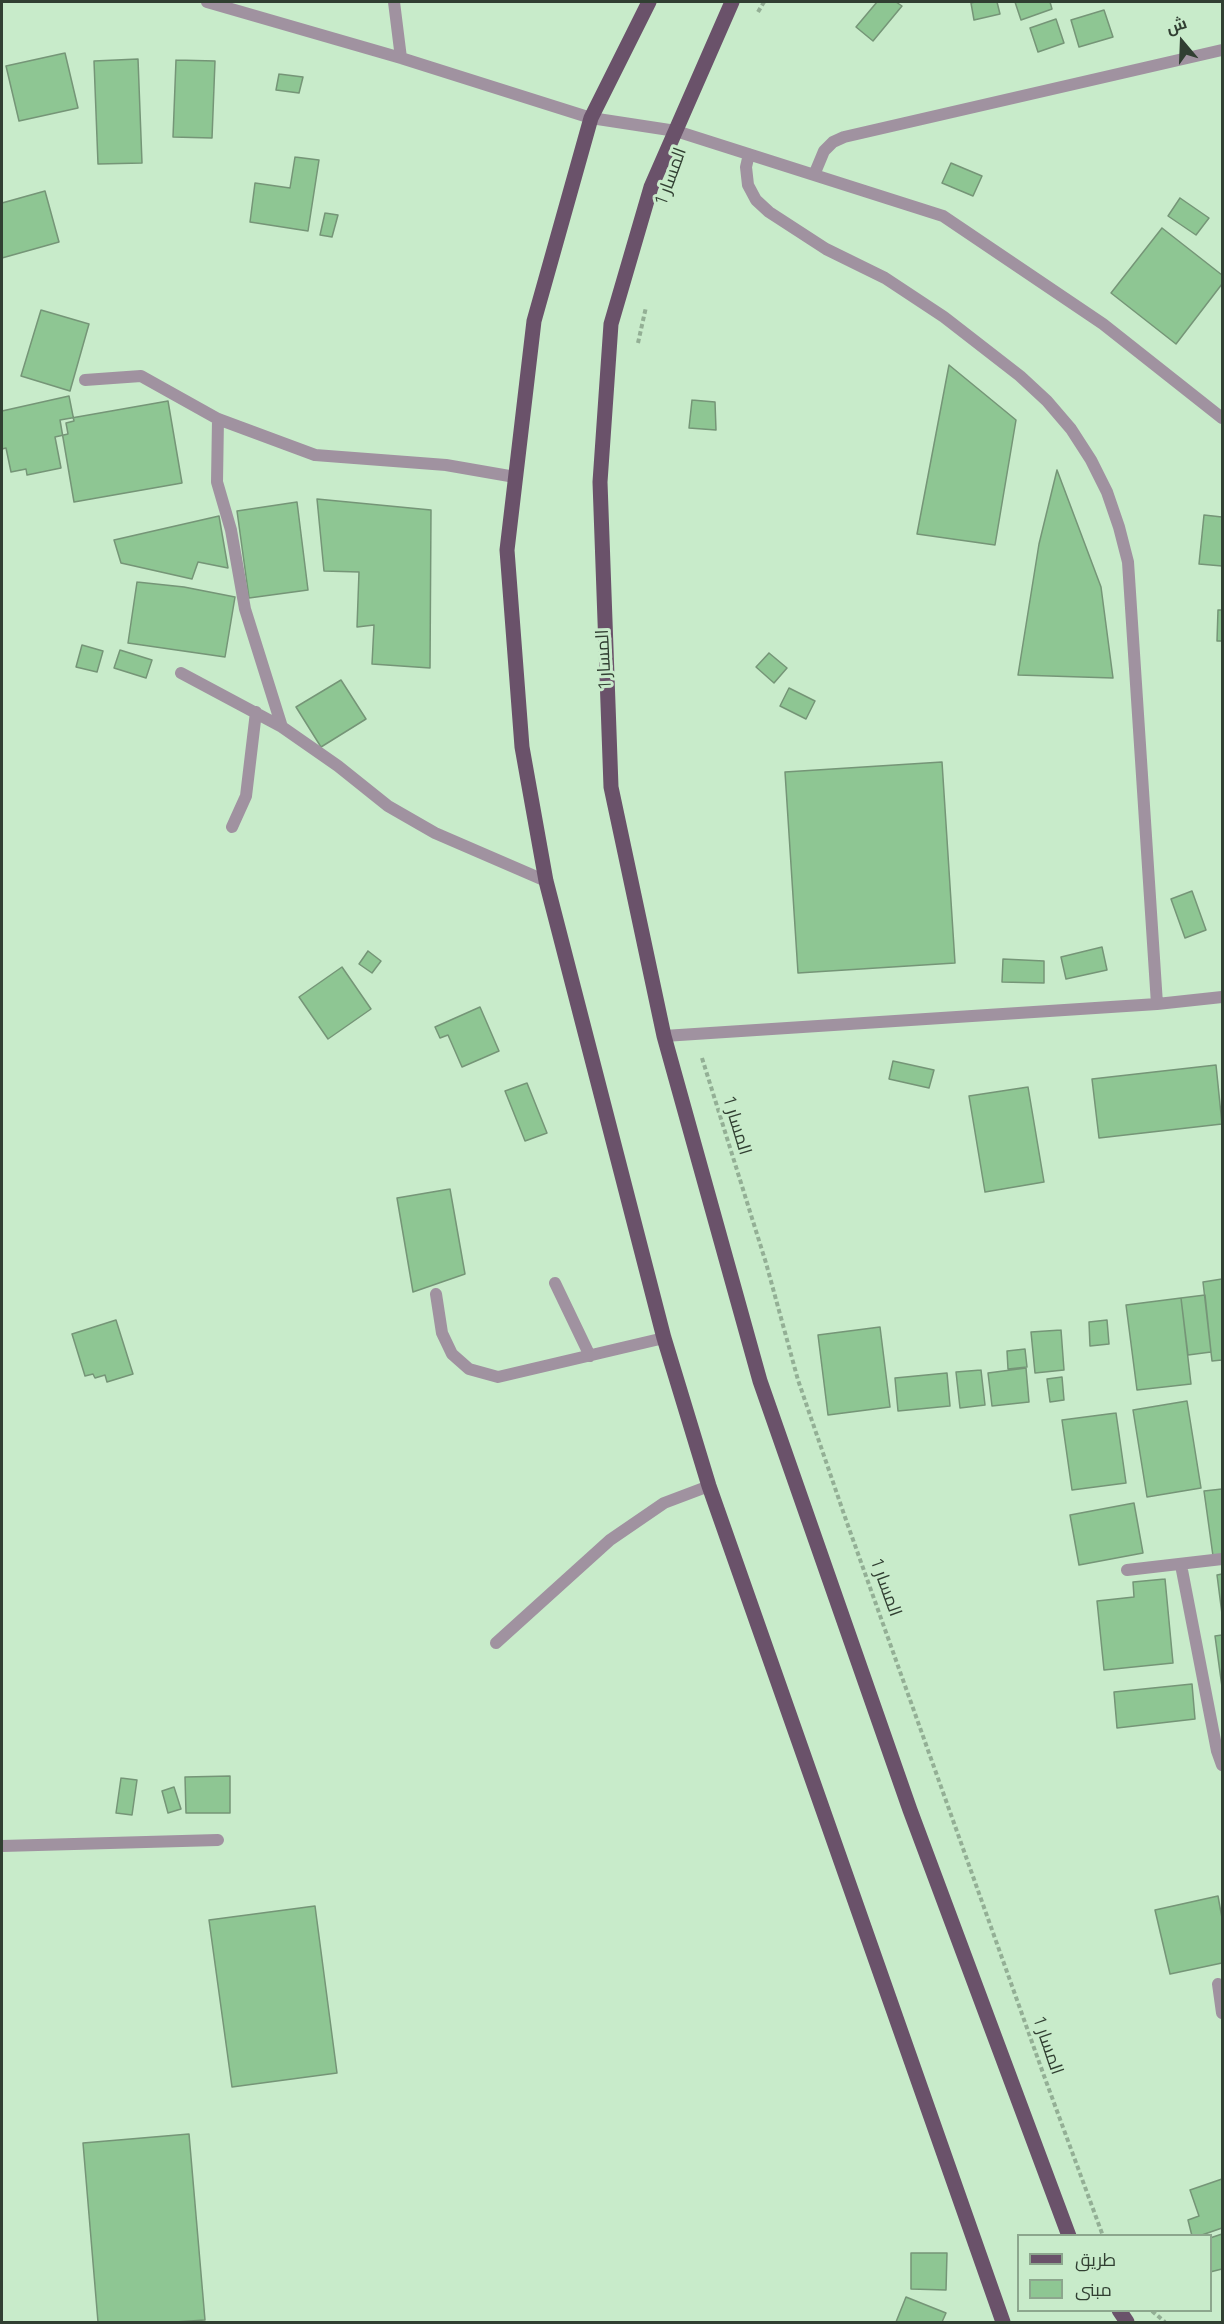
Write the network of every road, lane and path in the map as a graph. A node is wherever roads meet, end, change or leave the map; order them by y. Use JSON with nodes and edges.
{"nodes":[{"id":1,"x":207,"y":2,"type":"edge"},
{"id":2,"x":394,"y":2,"type":"edge"},
{"id":3,"x":649,"y":2,"type":"edge"},
{"id":4,"x":732,"y":2,"type":"edge"},
{"id":5,"x":764,"y":2,"type":"edge"},
{"id":6,"x":753,"y":21,"type":"dead end"},
{"id":7,"x":1222,"y":50,"type":"edge"},
{"id":8,"x":401,"y":58,"type":"junction"},
{"id":9,"x":591,"y":118,"type":"junction"},
{"id":10,"x":676,"y":131,"type":"junction"},
{"id":11,"x":749,"y":154,"type":"junction"},
{"id":12,"x":814,"y":175,"type":"junction"},
{"id":13,"x":647,"y":303,"type":"dead end"},
{"id":14,"x":638,"y":346,"type":"dead end"},
{"id":15,"x":85,"y":380,"type":"dead end"},
{"id":16,"x":1222,"y":418,"type":"edge"},
{"id":17,"x":218,"y":419,"type":"junction"},
{"id":18,"x":515,"y":477,"type":"junction"},
{"id":19,"x":181,"y":673,"type":"dead end"},
{"id":20,"x":256,"y":712,"type":"junction"},
{"id":21,"x":282,"y":727,"type":"junction"},
{"id":22,"x":232,"y":827,"type":"dead end"},
{"id":23,"x":546,"y":881,"type":"junction"},
{"id":24,"x":1222,"y":996,"type":"edge"},
{"id":25,"x":1157,"y":1004,"type":"junction"},
{"id":26,"x":694,"y":1034,"type":"junction"},
{"id":27,"x":664,"y":1036,"type":"junction"},
{"id":28,"x":555,"y":1283,"type":"dead end"},
{"id":29,"x":436,"y":1294,"type":"dead end"},
{"id":30,"x":664,"y":1338,"type":"junction"},
{"id":31,"x":590,"y":1356,"type":"junction"},
{"id":32,"x":709,"y":1486,"type":"junction"},
{"id":33,"x":1222,"y":1560,"type":"edge"},
{"id":34,"x":1181,"y":1564,"type":"junction"},
{"id":35,"x":1127,"y":1570,"type":"dead end"},
{"id":36,"x":496,"y":1643,"type":"dead end"},
{"id":37,"x":1222,"y":1765,"type":"edge"},
{"id":38,"x":218,"y":1840,"type":"dead end"},
{"id":39,"x":2,"y":1846,"type":"edge"},
{"id":40,"x":1218,"y":1984,"type":"dead end"},
{"id":41,"x":1222,"y":2013,"type":"edge"},
{"id":42,"x":1069,"y":2234,"type":"edge"},
{"id":43,"x":1103,"y":2234,"type":"edge"},
{"id":44,"x":1003,"y":2322,"type":"edge"}],
"edges":[{"from":1,"to":8,"type":"street"},
{"from":2,"to":8,"type":"street"},
{"from":3,"to":9,"type":"main road"},
{"from":4,"to":10,"type":"main road"},
{"from":5,"to":6,"type":"path"},
{"from":7,"to":12,"type":"street"},
{"from":8,"to":9,"type":"street"},
{"from":9,"to":10,"type":"street"},
{"from":9,"to":18,"type":"main road"},
{"from":10,"to":11,"type":"street"},
{"from":10,"to":27,"type":"main road"},
{"from":11,"to":12,"type":"street"},
{"from":11,"to":25,"type":"street"},
{"from":12,"to":16,"type":"street"},
{"from":13,"to":14,"type":"path"},
{"from":15,"to":17,"type":"street"},
{"from":17,"to":18,"type":"street"},
{"from":17,"to":21,"type":"street"},
{"from":18,"to":23,"type":"main road"},
{"from":19,"to":20,"type":"street"},
{"from":20,"to":21,"type":"street"},
{"from":20,"to":22,"type":"street"},
{"from":21,"to":23,"type":"street"},
{"from":23,"to":30,"type":"main road"},
{"from":24,"to":25,"type":"street"},
{"from":25,"to":26,"type":"street"},
{"from":26,"to":27,"type":"street"},
{"from":26,"to":43,"type":"path","name":"المسار 1"},
{"from":27,"to":42,"type":"main road"},
{"from":28,"to":31,"type":"street"},
{"from":29,"to":31,"type":"street"},
{"from":30,"to":31,"type":"street"},
{"from":30,"to":32,"type":"main road"},
{"from":32,"to":36,"type":"street"},
{"from":32,"to":44,"type":"main road"},
{"from":33,"to":34,"type":"street"},
{"from":34,"to":35,"type":"street"},
{"from":34,"to":37,"type":"street"},
{"from":38,"to":39,"type":"street"},
{"from":40,"to":41,"type":"street"}]}
